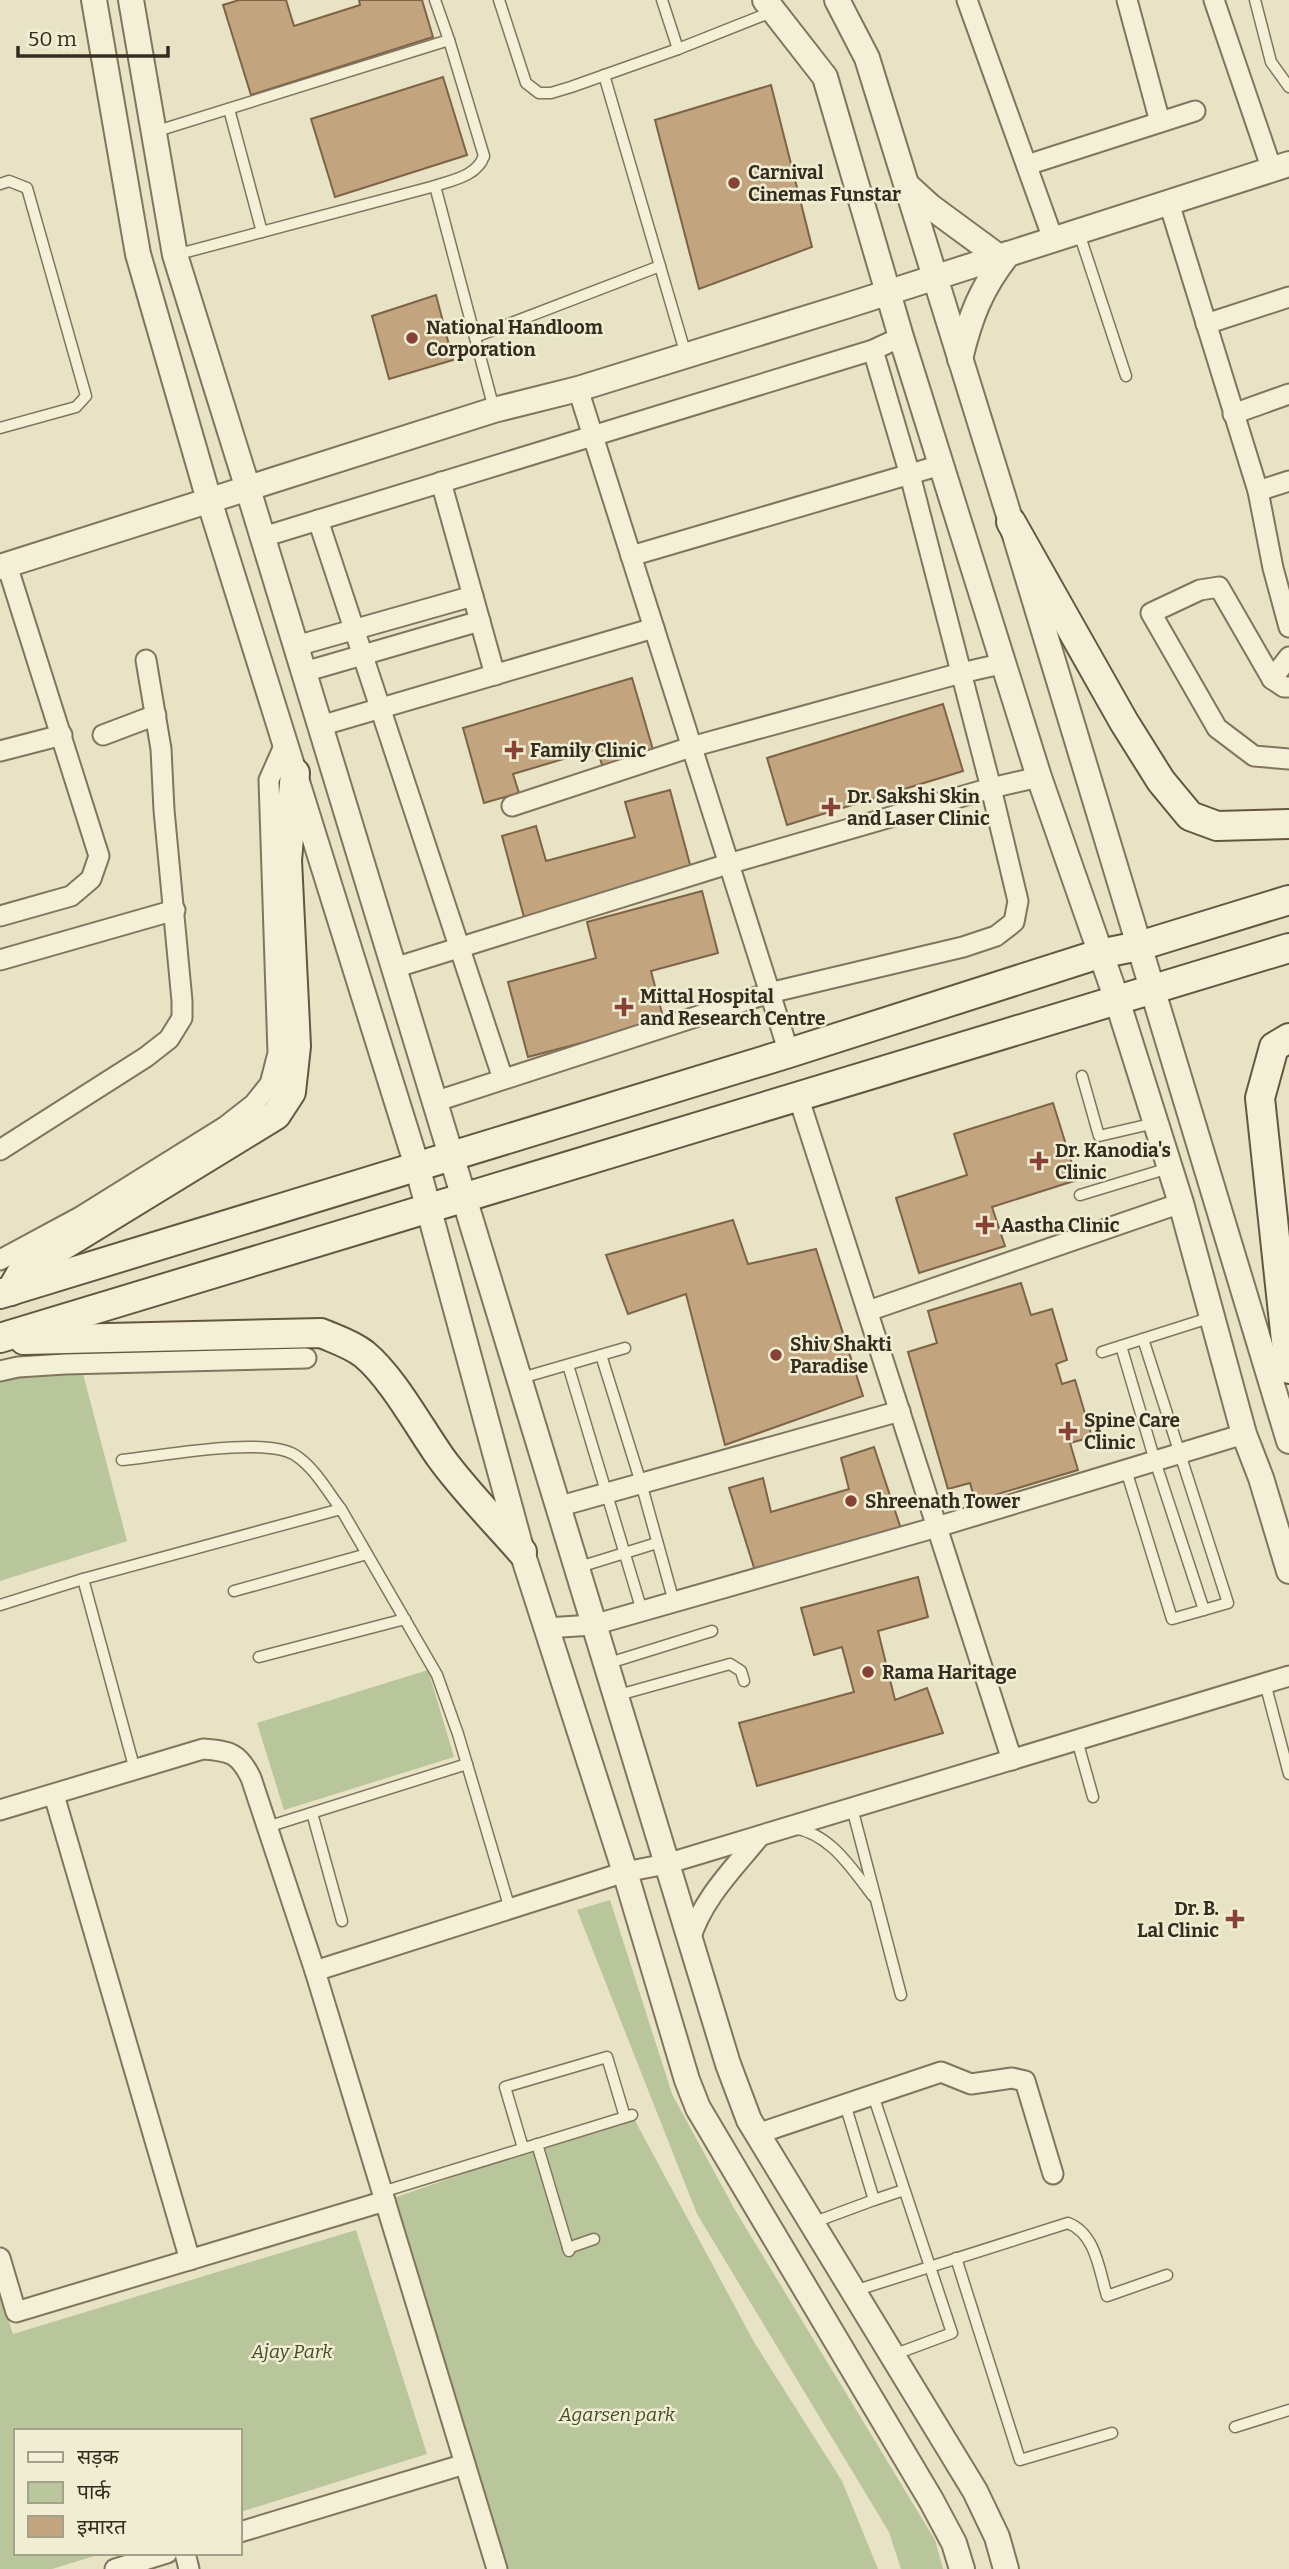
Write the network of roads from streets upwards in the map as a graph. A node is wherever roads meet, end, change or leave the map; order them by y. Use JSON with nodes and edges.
{"nodes":[{"id":1,"x":94,"y":0,"type":"edge"},
{"id":2,"x":131,"y":0,"type":"edge"},
{"id":3,"x":837,"y":0,"type":"edge"},
{"id":4,"x":967,"y":0,"type":"edge"},
{"id":5,"x":1127,"y":0,"type":"edge"},
{"id":6,"x":1214,"y":0,"type":"edge"},
{"id":7,"x":770,"y":5,"type":"edge"},
{"id":8,"x":1195,"y":111,"type":"dead end"},
{"id":9,"x":1160,"y":122,"type":"junction"},
{"id":10,"x":1027,"y":165,"type":"junction"},
{"id":11,"x":1280,"y":167,"type":"edge"},
{"id":12,"x":905,"y":183,"type":"junction"},
{"id":13,"x":1169,"y":203,"type":"junction"},
{"id":14,"x":1053,"y":239,"type":"junction"},
{"id":15,"x":1003,"y":255,"type":"junction"},
{"id":16,"x":934,"y":278,"type":"junction"},
{"id":17,"x":887,"y":292,"type":"junction"},
{"id":18,"x":1289,"y":297,"type":"edge"},
{"id":19,"x":1206,"y":324,"type":"junction"},
{"id":20,"x":901,"y":337,"type":"junction"},
{"id":21,"x":873,"y":350,"type":"junction"},
{"id":22,"x":960,"y":359,"type":"junction"},
{"id":23,"x":578,"y":389,"type":"junction"},
{"id":24,"x":1289,"y":394,"type":"edge"},
{"id":25,"x":1233,"y":414,"type":"junction"},
{"id":26,"x":593,"y":436,"type":"junction"},
{"id":27,"x":942,"y":465,"type":"junction"},
{"id":28,"x":910,"y":475,"type":"junction"},
{"id":29,"x":1289,"y":481,"type":"edge"},
{"id":30,"x":441,"y":482,"type":"junction"},
{"id":31,"x":248,"y":489,"type":"junction"},
{"id":32,"x":1258,"y":491,"type":"junction"},
{"id":33,"x":209,"y":500,"type":"junction"},
{"id":34,"x":318,"y":520,"type":"junction"},
{"id":35,"x":1011,"y":522,"type":"junction"},
{"id":36,"x":263,"y":537,"type":"junction"},
{"id":37,"x":631,"y":556,"type":"junction"},
{"id":38,"x":3,"y":566,"type":"edge"},
{"id":39,"x":1281,"y":566,"type":"edge"},
{"id":40,"x":472,"y":596,"type":"junction"},
{"id":41,"x":480,"y":621,"type":"junction"},
{"id":42,"x":1289,"y":627,"type":"edge"},
{"id":43,"x":654,"y":628,"type":"junction"},
{"id":44,"x":354,"y":629,"type":"junction"},
{"id":45,"x":296,"y":646,"type":"junction"},
{"id":46,"x":363,"y":655,"type":"junction"},
{"id":47,"x":1289,"y":657,"type":"edge"},
{"id":48,"x":146,"y":660,"type":"dead end"},
{"id":49,"x":1005,"y":663,"type":"junction"},
{"id":50,"x":304,"y":672,"type":"junction"},
{"id":51,"x":961,"y":673,"type":"junction"},
{"id":52,"x":495,"y":675,"type":"junction"},
{"id":53,"x":1280,"y":683,"type":"edge"},
{"id":54,"x":381,"y":709,"type":"junction"},
{"id":55,"x":156,"y":715,"type":"junction"},
{"id":56,"x":320,"y":726,"type":"junction"},
{"id":57,"x":62,"y":735,"type":"junction"},
{"id":58,"x":103,"y":735,"type":"dead end"},
{"id":59,"x":285,"y":744,"type":"junction"},
{"id":60,"x":691,"y":747,"type":"junction"},
{"id":61,"x":0,"y":751,"type":"edge"},
{"id":62,"x":1289,"y":758,"type":"edge"},
{"id":63,"x":295,"y":773,"type":"junction"},
{"id":64,"x":1039,"y":777,"type":"junction"},
{"id":65,"x":991,"y":788,"type":"junction"},
{"id":66,"x":513,"y":806,"type":"dead end"},
{"id":67,"x":1289,"y":824,"type":"edge"},
{"id":68,"x":729,"y":864,"type":"junction"},
{"id":69,"x":1289,"y":900,"type":"edge"},
{"id":70,"x":175,"y":911,"type":"junction"},
{"id":71,"x":0,"y":916,"type":"edge"},
{"id":72,"x":1139,"y":946,"type":"junction"},
{"id":73,"x":460,"y":948,"type":"junction"},
{"id":74,"x":1289,"y":948,"type":"edge"},
{"id":75,"x":1100,"y":954,"type":"junction"},
{"id":76,"x":0,"y":960,"type":"edge"},
{"id":77,"x":394,"y":968,"type":"junction"},
{"id":78,"x":1152,"y":990,"type":"junction"},
{"id":79,"x":769,"y":992,"type":"junction"},
{"id":80,"x":1117,"y":1000,"type":"junction"},
{"id":81,"x":1289,"y":1038,"type":"edge"},
{"id":82,"x":789,"y":1053,"type":"junction"},
{"id":83,"x":503,"y":1079,"type":"junction"},
{"id":84,"x":798,"y":1096,"type":"junction"},
{"id":85,"x":434,"y":1102,"type":"junction"},
{"id":86,"x":0,"y":1150,"type":"edge"},
{"id":87,"x":451,"y":1156,"type":"junction"},
{"id":88,"x":417,"y":1166,"type":"junction"},
{"id":89,"x":463,"y":1197,"type":"junction"},
{"id":90,"x":1181,"y":1203,"type":"junction"},
{"id":91,"x":428,"y":1207,"type":"junction"},
{"id":92,"x":0,"y":1260,"type":"edge"},
{"id":93,"x":5,"y":1292,"type":"edge"},
{"id":94,"x":867,"y":1311,"type":"junction"},
{"id":95,"x":0,"y":1339,"type":"edge"},
{"id":96,"x":306,"y":1358,"type":"dead end"},
{"id":97,"x":1289,"y":1369,"type":"edge"},
{"id":98,"x":0,"y":1371,"type":"edge"},
{"id":99,"x":900,"y":1411,"type":"junction"},
{"id":100,"x":1244,"y":1434,"type":"junction"},
{"id":101,"x":1289,"y":1441,"type":"edge"},
{"id":102,"x":557,"y":1507,"type":"junction"},
{"id":103,"x":937,"y":1527,"type":"junction"},
{"id":104,"x":522,"y":1552,"type":"junction"},
{"id":105,"x":1289,"y":1571,"type":"edge"},
{"id":106,"x":593,"y":1625,"type":"junction"},
{"id":107,"x":546,"y":1628,"type":"junction"},
{"id":108,"x":1289,"y":1676,"type":"edge"},
{"id":109,"x":1012,"y":1760,"type":"junction"},
{"id":110,"x":54,"y":1794,"type":"junction"},
{"id":111,"x":0,"y":1810,"type":"edge"},
{"id":112,"x":760,"y":1836,"type":"junction"},
{"id":113,"x":666,"y":1864,"type":"junction"},
{"id":114,"x":625,"y":1872,"type":"junction"},
{"id":115,"x":690,"y":1940,"type":"junction"},
{"id":116,"x":315,"y":1971,"type":"junction"},
{"id":117,"x":757,"y":2134,"type":"junction"},
{"id":118,"x":1053,"y":2174,"type":"dead end"},
{"id":119,"x":383,"y":2196,"type":"junction"},
{"id":120,"x":0,"y":2258,"type":"edge"},
{"id":121,"x":190,"y":2260,"type":"junction"},
{"id":122,"x":465,"y":2464,"type":"junction"},
{"id":123,"x":242,"y":2531,"type":"edge"},
{"id":124,"x":160,"y":2555,"type":"edge"},
{"id":125,"x":115,"y":2569,"type":"edge"},
{"id":126,"x":497,"y":2569,"type":"edge"},
{"id":127,"x":962,"y":2569,"type":"edge"},
{"id":128,"x":1006,"y":2569,"type":"edge"}],
"edges":[{"from":1,"to":33,"type":"street"},
{"from":2,"to":31,"type":"street"},
{"from":3,"to":12,"type":"street"},
{"from":4,"to":10,"type":"street"},
{"from":5,"to":9,"type":"street"},
{"from":6,"to":11,"type":"street"},
{"from":7,"to":17,"type":"street"},
{"from":8,"to":9,"type":"street"},
{"from":9,"to":10,"type":"street"},
{"from":10,"to":14,"type":"street"},
{"from":11,"to":13,"type":"street"},
{"from":12,"to":15,"type":"street"},
{"from":12,"to":16,"type":"street"},
{"from":13,"to":14,"type":"street"},
{"from":13,"to":19,"type":"street"},
{"from":14,"to":15,"type":"street"},
{"from":15,"to":16,"type":"street"},
{"from":15,"to":22,"type":"street"},
{"from":16,"to":17,"type":"street"},
{"from":16,"to":22,"type":"street"},
{"from":17,"to":20,"type":"street"},
{"from":17,"to":23,"type":"street"},
{"from":18,"to":19,"type":"street"},
{"from":19,"to":25,"type":"street"},
{"from":20,"to":21,"type":"street"},
{"from":20,"to":27,"type":"street"},
{"from":21,"to":26,"type":"street"},
{"from":21,"to":28,"type":"street"},
{"from":22,"to":35,"type":"street"},
{"from":23,"to":26,"type":"street"},
{"from":23,"to":31,"type":"street"},
{"from":24,"to":25,"type":"street"},
{"from":25,"to":32,"type":"street"},
{"from":26,"to":30,"type":"street"},
{"from":26,"to":37,"type":"street"},
{"from":27,"to":28,"type":"street"},
{"from":27,"to":49,"type":"street"},
{"from":28,"to":37,"type":"street"},
{"from":28,"to":51,"type":"street"},
{"from":29,"to":32,"type":"street"},
{"from":30,"to":34,"type":"street"},
{"from":30,"to":40,"type":"street"},
{"from":31,"to":33,"type":"street"},
{"from":31,"to":36,"type":"street"},
{"from":32,"to":39,"type":"street"},
{"from":33,"to":38,"type":"street"},
{"from":33,"to":59,"type":"street"},
{"from":34,"to":36,"type":"street"},
{"from":34,"to":44,"type":"street"},
{"from":35,"to":67,"type":"main road"},
{"from":35,"to":72,"type":"street"},
{"from":36,"to":45,"type":"street"},
{"from":37,"to":43,"type":"street"},
{"from":38,"to":57,"type":"street"},
{"from":39,"to":42,"type":"street"},
{"from":40,"to":41,"type":"street"},
{"from":40,"to":44,"type":"street"},
{"from":41,"to":46,"type":"street"},
{"from":41,"to":52,"type":"street"},
{"from":43,"to":52,"type":"street"},
{"from":43,"to":60,"type":"street"},
{"from":44,"to":45,"type":"street"},
{"from":44,"to":46,"type":"street"},
{"from":45,"to":50,"type":"street"},
{"from":46,"to":50,"type":"street"},
{"from":46,"to":54,"type":"street"},
{"from":47,"to":53,"type":"street"},
{"from":48,"to":55,"type":"street"},
{"from":49,"to":51,"type":"street"},
{"from":49,"to":64,"type":"street"},
{"from":50,"to":56,"type":"street"},
{"from":51,"to":60,"type":"street"},
{"from":51,"to":65,"type":"street"},
{"from":52,"to":54,"type":"street"},
{"from":53,"to":62,"type":"street"},
{"from":54,"to":56,"type":"street"},
{"from":54,"to":73,"type":"street"},
{"from":55,"to":58,"type":"street"},
{"from":55,"to":70,"type":"street"},
{"from":56,"to":77,"type":"street"},
{"from":57,"to":61,"type":"street"},
{"from":57,"to":71,"type":"street"},
{"from":59,"to":63,"type":"street"},
{"from":59,"to":92,"type":"street"},
{"from":60,"to":66,"type":"street"},
{"from":60,"to":68,"type":"street"},
{"from":63,"to":88,"type":"street"},
{"from":63,"to":93,"type":"main road"},
{"from":64,"to":65,"type":"street"},
{"from":64,"to":75,"type":"street"},
{"from":65,"to":68,"type":"street"},
{"from":65,"to":79,"type":"street"},
{"from":68,"to":73,"type":"street"},
{"from":68,"to":79,"type":"street"},
{"from":69,"to":72,"type":"main road"},
{"from":70,"to":76,"type":"street"},
{"from":70,"to":86,"type":"street"},
{"from":72,"to":75,"type":"main road"},
{"from":72,"to":78,"type":"street"},
{"from":73,"to":77,"type":"street"},
{"from":73,"to":83,"type":"street"},
{"from":74,"to":78,"type":"main road"},
{"from":75,"to":80,"type":"street"},
{"from":75,"to":82,"type":"main road"},
{"from":77,"to":85,"type":"street"},
{"from":78,"to":80,"type":"main road"},
{"from":78,"to":101,"type":"street"},
{"from":79,"to":82,"type":"street"},
{"from":79,"to":83,"type":"street"},
{"from":80,"to":84,"type":"main road"},
{"from":80,"to":90,"type":"street"},
{"from":81,"to":97,"type":"main road"},
{"from":82,"to":87,"type":"main road"},
{"from":83,"to":85,"type":"street"},
{"from":84,"to":89,"type":"main road"},
{"from":84,"to":94,"type":"street"},
{"from":85,"to":87,"type":"street"},
{"from":87,"to":88,"type":"main road"},
{"from":87,"to":89,"type":"street"},
{"from":88,"to":91,"type":"street"},
{"from":88,"to":93,"type":"main road"},
{"from":89,"to":91,"type":"main road"},
{"from":89,"to":102,"type":"street"},
{"from":90,"to":94,"type":"street"},
{"from":90,"to":100,"type":"street"},
{"from":91,"to":95,"type":"main road"},
{"from":91,"to":104,"type":"street"},
{"from":94,"to":99,"type":"street"},
{"from":95,"to":104,"type":"main road"},
{"from":96,"to":98,"type":"street"},
{"from":99,"to":102,"type":"street"},
{"from":99,"to":103,"type":"street"},
{"from":100,"to":103,"type":"street"},
{"from":100,"to":105,"type":"street"},
{"from":102,"to":106,"type":"street"},
{"from":103,"to":106,"type":"street"},
{"from":103,"to":109,"type":"street"},
{"from":104,"to":107,"type":"street"},
{"from":106,"to":107,"type":"street"},
{"from":106,"to":113,"type":"street"},
{"from":107,"to":114,"type":"street"},
{"from":108,"to":109,"type":"street"},
{"from":109,"to":112,"type":"street"},
{"from":110,"to":111,"type":"street"},
{"from":110,"to":116,"type":"street"},
{"from":110,"to":121,"type":"street"},
{"from":112,"to":113,"type":"street"},
{"from":112,"to":115,"type":"street"},
{"from":113,"to":114,"type":"street"},
{"from":113,"to":115,"type":"street"},
{"from":114,"to":116,"type":"street"},
{"from":114,"to":127,"type":"street"},
{"from":115,"to":117,"type":"street"},
{"from":116,"to":119,"type":"street"},
{"from":117,"to":118,"type":"street"},
{"from":117,"to":128,"type":"street"},
{"from":119,"to":121,"type":"street"},
{"from":119,"to":122,"type":"street"},
{"from":120,"to":121,"type":"street"},
{"from":122,"to":123,"type":"street"},
{"from":122,"to":126,"type":"street"},
{"from":124,"to":125,"type":"street"}]}
